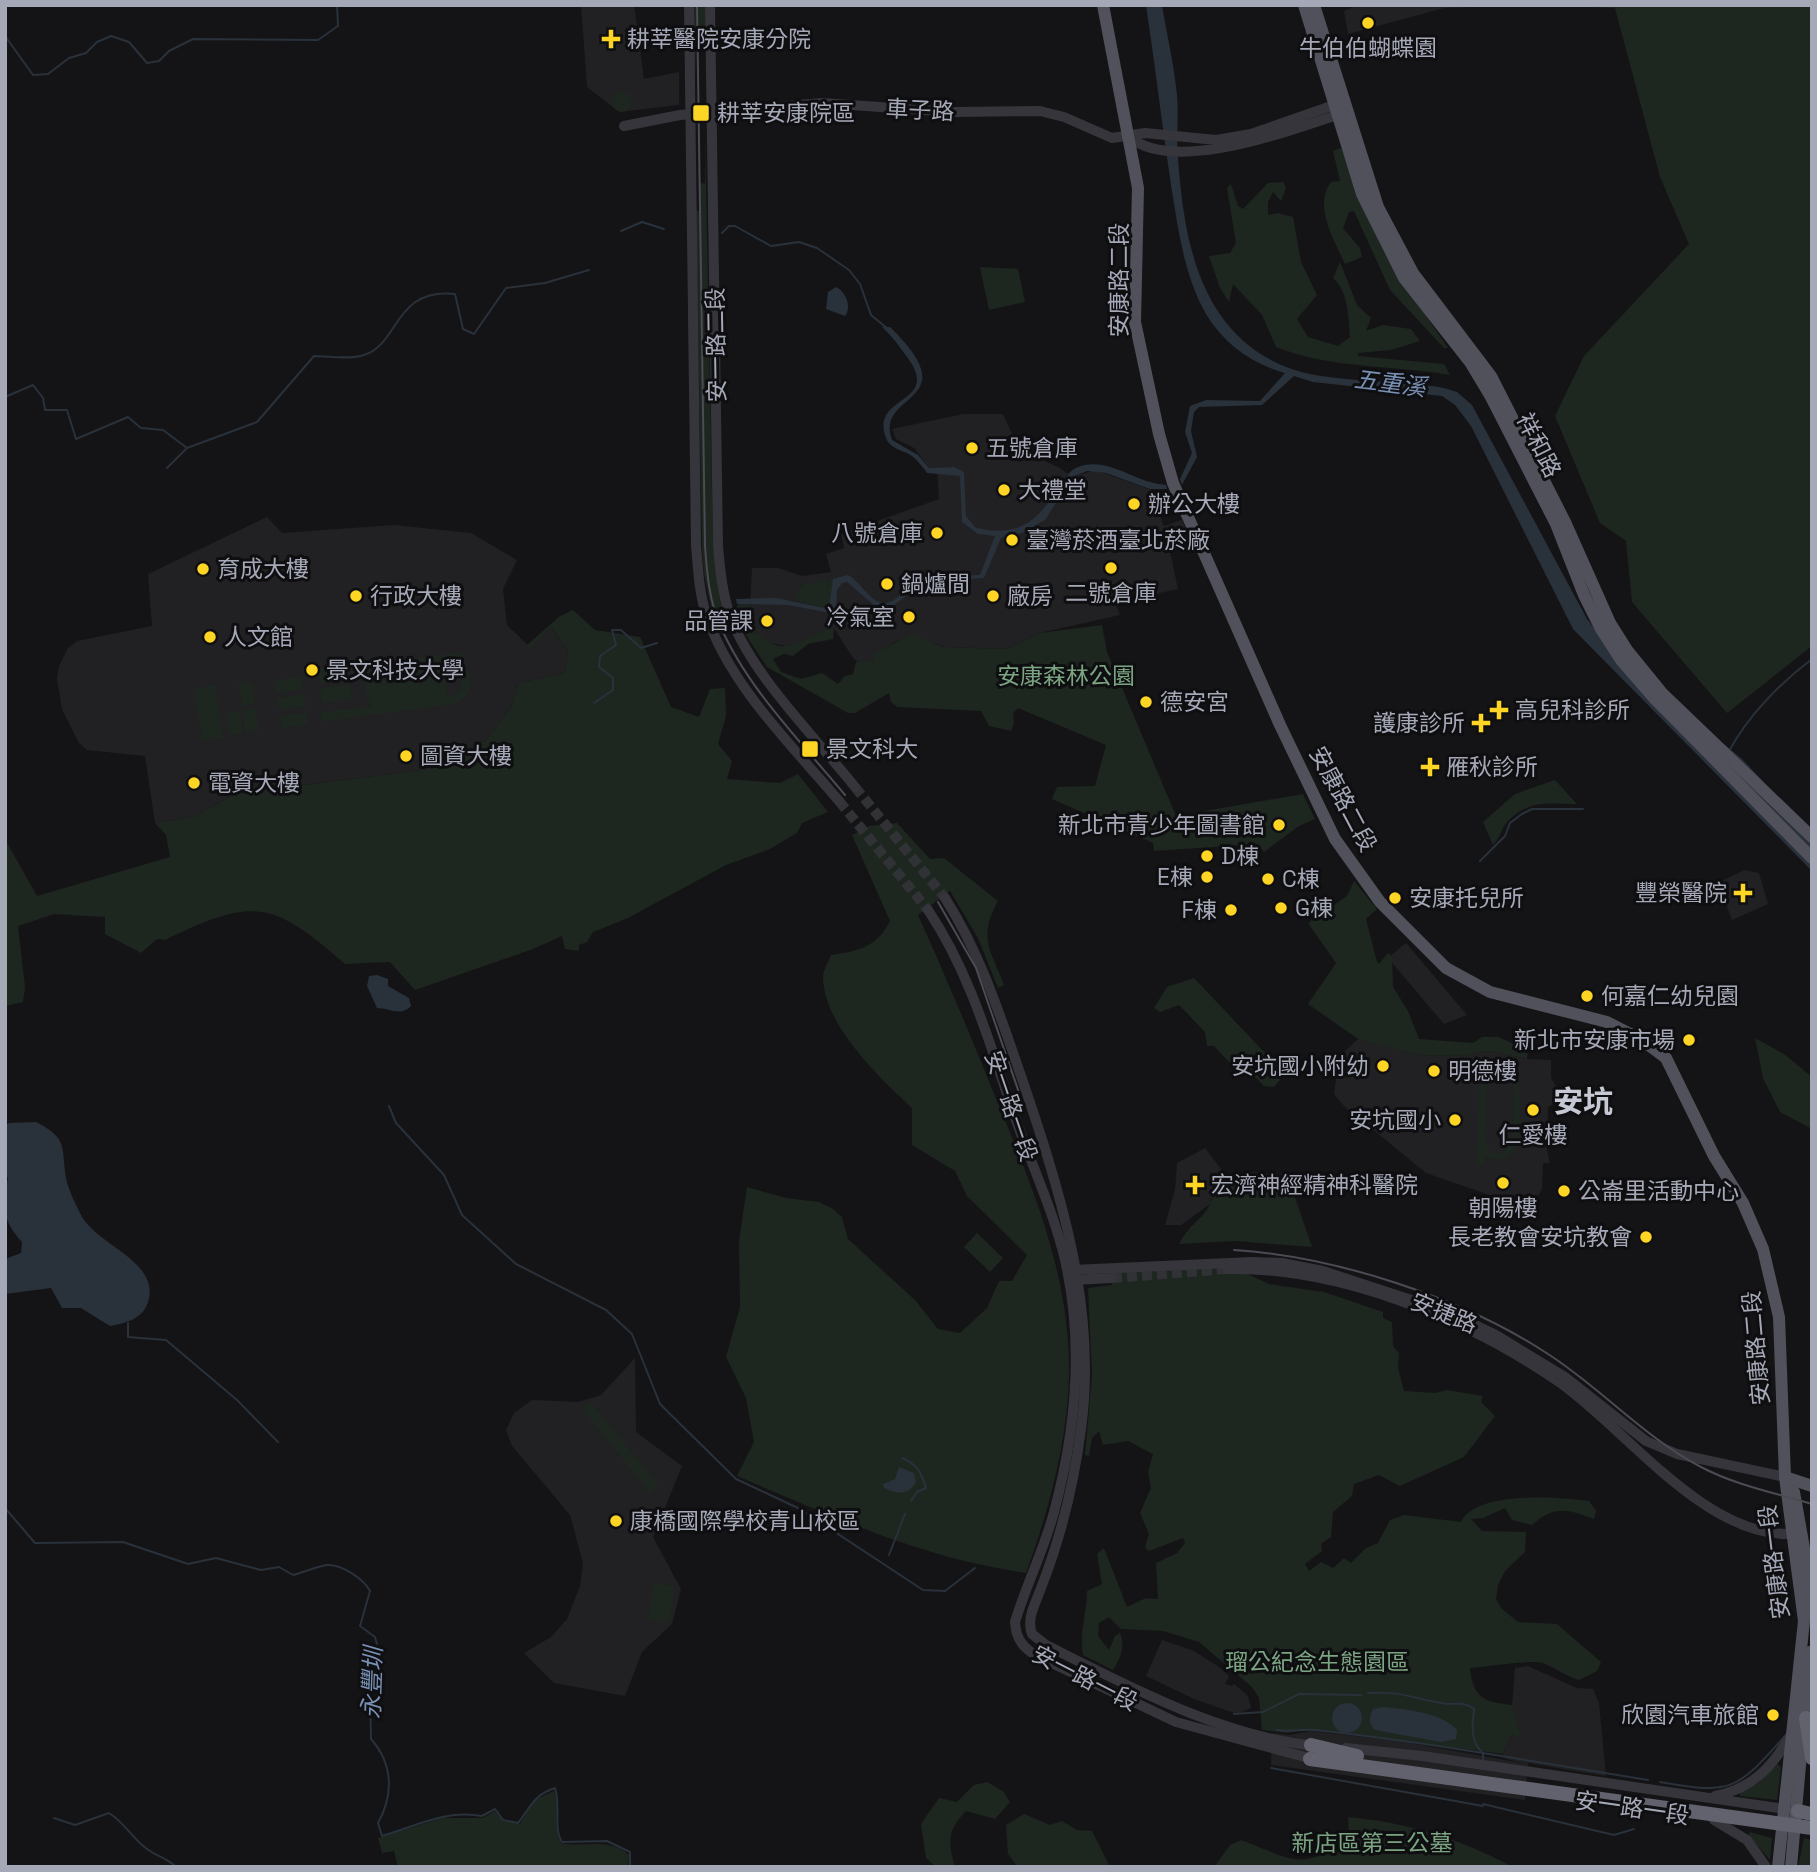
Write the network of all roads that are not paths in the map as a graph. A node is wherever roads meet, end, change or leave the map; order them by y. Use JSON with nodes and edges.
{"nodes":[{"id":1,"x":689,"y":5,"type":"edge"},
{"id":2,"x":710,"y":5,"type":"edge"},
{"id":3,"x":1103,"y":5,"type":"edge"},
{"id":4,"x":1304,"y":5,"type":"edge"},
{"id":5,"x":1314,"y":5,"type":"edge"},
{"id":6,"x":1340,"y":108,"type":"junction"},
{"id":7,"x":712,"y":112,"type":"junction"},
{"id":8,"x":691,"y":114,"type":"junction"},
{"id":9,"x":624,"y":126,"type":"dead end"},
{"id":10,"x":1129,"y":138,"type":"junction"},
{"id":11,"x":1727,"y":762,"type":"junction"},
{"id":12,"x":855,"y":787,"type":"tunnel mouth"},
{"id":13,"x":839,"y":801,"type":"tunnel mouth"},
{"id":14,"x":1812,"y":837,"type":"edge"},
{"id":15,"x":1812,"y":858,"type":"edge"},
{"id":16,"x":945,"y":898,"type":"tunnel mouth"},
{"id":17,"x":928,"y":910,"type":"tunnel mouth"},
{"id":18,"x":1252,"y":1265,"type":"junction"},
{"id":19,"x":1228,"y":1269,"type":"tunnel mouth"},
{"id":20,"x":1072,"y":1275,"type":"junction"},
{"id":21,"x":1112,"y":1278,"type":"tunnel mouth"},
{"id":22,"x":1616,"y":1425,"type":"junction"},
{"id":23,"x":1073,"y":1448,"type":"junction"},
{"id":24,"x":1785,"y":1477,"type":"junction"},
{"id":25,"x":1812,"y":1486,"type":"edge"},
{"id":26,"x":1804,"y":1531,"type":"edge"},
{"id":27,"x":1812,"y":1592,"type":"edge"},
{"id":28,"x":1811,"y":1598,"type":"edge"},
{"id":29,"x":1806,"y":1718,"type":"junction"},
{"id":30,"x":1794,"y":1729,"type":"junction"},
{"id":31,"x":1311,"y":1752,"type":"junction"},
{"id":32,"x":1812,"y":1758,"type":"edge"},
{"id":33,"x":1654,"y":1790,"type":"junction"},
{"id":34,"x":1706,"y":1797,"type":"junction"},
{"id":35,"x":1651,"y":1811,"type":"junction"},
{"id":36,"x":1798,"y":1811,"type":"edge"},
{"id":37,"x":1714,"y":1820,"type":"junction"},
{"id":38,"x":1812,"y":1821,"type":"edge"},
{"id":39,"x":1812,"y":1828,"type":"edge"},
{"id":40,"x":1789,"y":1831,"type":"junction"},
{"id":41,"x":1812,"y":1835,"type":"edge"},
{"id":42,"x":1766,"y":1867,"type":"edge"},
{"id":43,"x":1778,"y":1867,"type":"edge"},
{"id":44,"x":1791,"y":1867,"type":"edge"}],
"edges":[{"from":1,"to":8,"type":"street","name":"安一路二段"},
{"from":2,"to":7,"type":"street","name":"安一路二段"},
{"from":3,"to":10,"type":"main road","name":"安康路二段"},
{"from":4,"to":6,"type":"main road","name":"祥和路"},
{"from":5,"to":6,"type":"main road","name":"祥和路"},
{"from":6,"to":10,"type":"street","name":"車子路"},
{"from":6,"to":11,"type":"main road","name":"祥和路"},
{"from":7,"to":8,"type":"street","name":"車子路"},
{"from":7,"to":10,"type":"street","name":"車子路"},
{"from":7,"to":12,"type":"street","name":"安一路二段"},
{"from":8,"to":9,"type":"street","name":"車子路"},
{"from":8,"to":13,"type":"street","name":"安一路二段"},
{"from":10,"to":24,"type":"main road","name":"安康路二段"},
{"from":11,"to":14,"type":"main road","name":"祥和路"},
{"from":11,"to":15,"type":"main road","name":"祥和路"},
{"from":16,"to":20,"type":"street","name":"安一路一段"},
{"from":17,"to":20,"type":"street","name":"安一路一段"},
{"from":18,"to":19,"type":"street","name":"安捷路"},
{"from":18,"to":20,"type":"street","name":"安捷路"},
{"from":18,"to":22,"type":"street","name":"安捷路"},
{"from":20,"to":21,"type":"street"},
{"from":20,"to":23,"type":"street","name":"安一路一段"},
{"from":22,"to":24,"type":"street","name":"安捷路"},
{"from":22,"to":26,"type":"street","name":"安捷路"},
{"from":23,"to":31,"type":"street","name":"安一路一段"},
{"from":23,"to":31,"type":"street","name":"安一路一段"},
{"from":24,"to":25,"type":"main road"},
{"from":24,"to":26,"type":"main road","name":"安康路一段"},
{"from":26,"to":28,"type":"main road","name":"安康路一段"},
{"from":26,"to":30,"type":"main road","name":"安康路一段"},
{"from":27,"to":28,"type":"main road"},
{"from":28,"to":29,"type":"main road","name":"安康路一段"},
{"from":29,"to":32,"type":"highway"},
{"from":29,"to":36,"type":"main road","name":"安康路一段"},
{"from":30,"to":34,"type":"street"},
{"from":30,"to":36,"type":"main road","name":"安康路一段"},
{"from":31,"to":33,"type":"street","name":"安一路一段","bridge":true},
{"from":31,"to":35,"type":"street","name":"安一路一段","bridge":true},
{"from":31,"to":38,"type":"highway","bridge":true},
{"from":31,"to":39,"type":"highway","bridge":true},
{"from":33,"to":34,"type":"street","name":"安一路一段"},
{"from":33,"to":35,"type":"street"},
{"from":34,"to":36,"type":"street","name":"安一路一段"},
{"from":35,"to":37,"type":"street","name":"安一路一段"},
{"from":36,"to":40,"type":"main road","name":"安康路一段"},
{"from":37,"to":40,"type":"street","name":"安一路一段"},
{"from":37,"to":42,"type":"street"},
{"from":40,"to":41,"type":"highway"},
{"from":40,"to":43,"type":"main road","name":"安康路一段"},
{"from":40,"to":44,"type":"main road","name":"安康路一段"}]}
